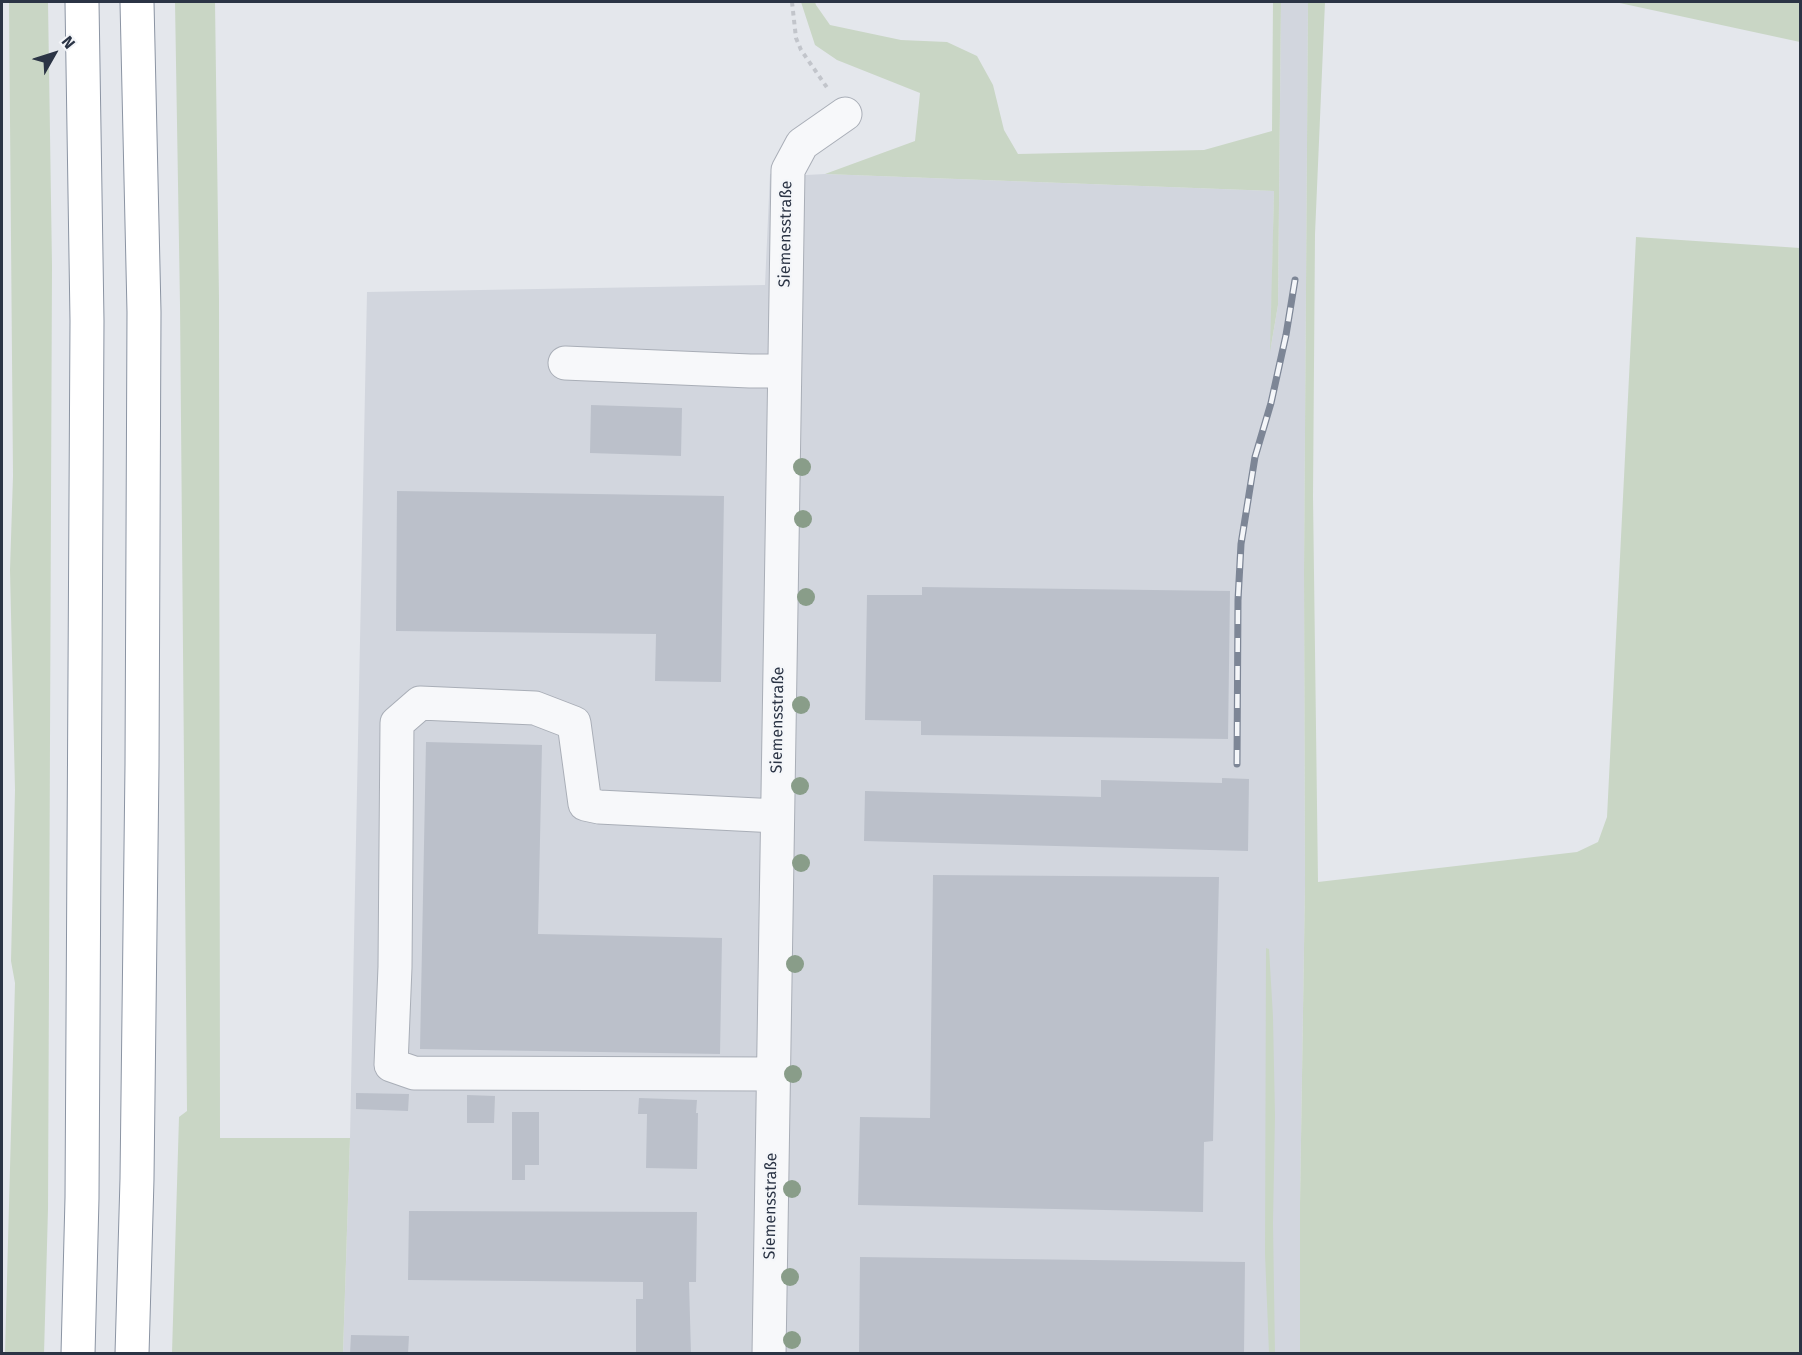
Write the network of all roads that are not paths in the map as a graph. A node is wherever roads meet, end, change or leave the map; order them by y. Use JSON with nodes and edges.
{"nodes":[{"id":1,"x":82,"y":2,"type":"edge"},
{"id":2,"x":137,"y":2,"type":"edge"},
{"id":3,"x":845,"y":114,"type":"road end"},
{"id":4,"x":565,"y":363,"type":"dead end"},
{"id":5,"x":783,"y":371,"type":"junction"},
{"id":6,"x":777,"y":816,"type":"junction"},
{"id":7,"x":773,"y":1074,"type":"junction"},
{"id":8,"x":78,"y":1353,"type":"edge"},
{"id":9,"x":132,"y":1353,"type":"edge"},
{"id":10,"x":769,"y":1353,"type":"edge"}],
"edges":[{"from":1,"to":8,"type":"highway"},
{"from":2,"to":9,"type":"highway"},
{"from":3,"to":5,"type":"street","name":"Siemensstraße"},
{"from":4,"to":5,"type":"street"},
{"from":5,"to":6,"type":"street","name":"Siemensstraße"},
{"from":6,"to":7,"type":"street","name":"Siemensstraße"},
{"from":6,"to":7,"type":"street"},
{"from":7,"to":10,"type":"street","name":"Siemensstraße"}]}
